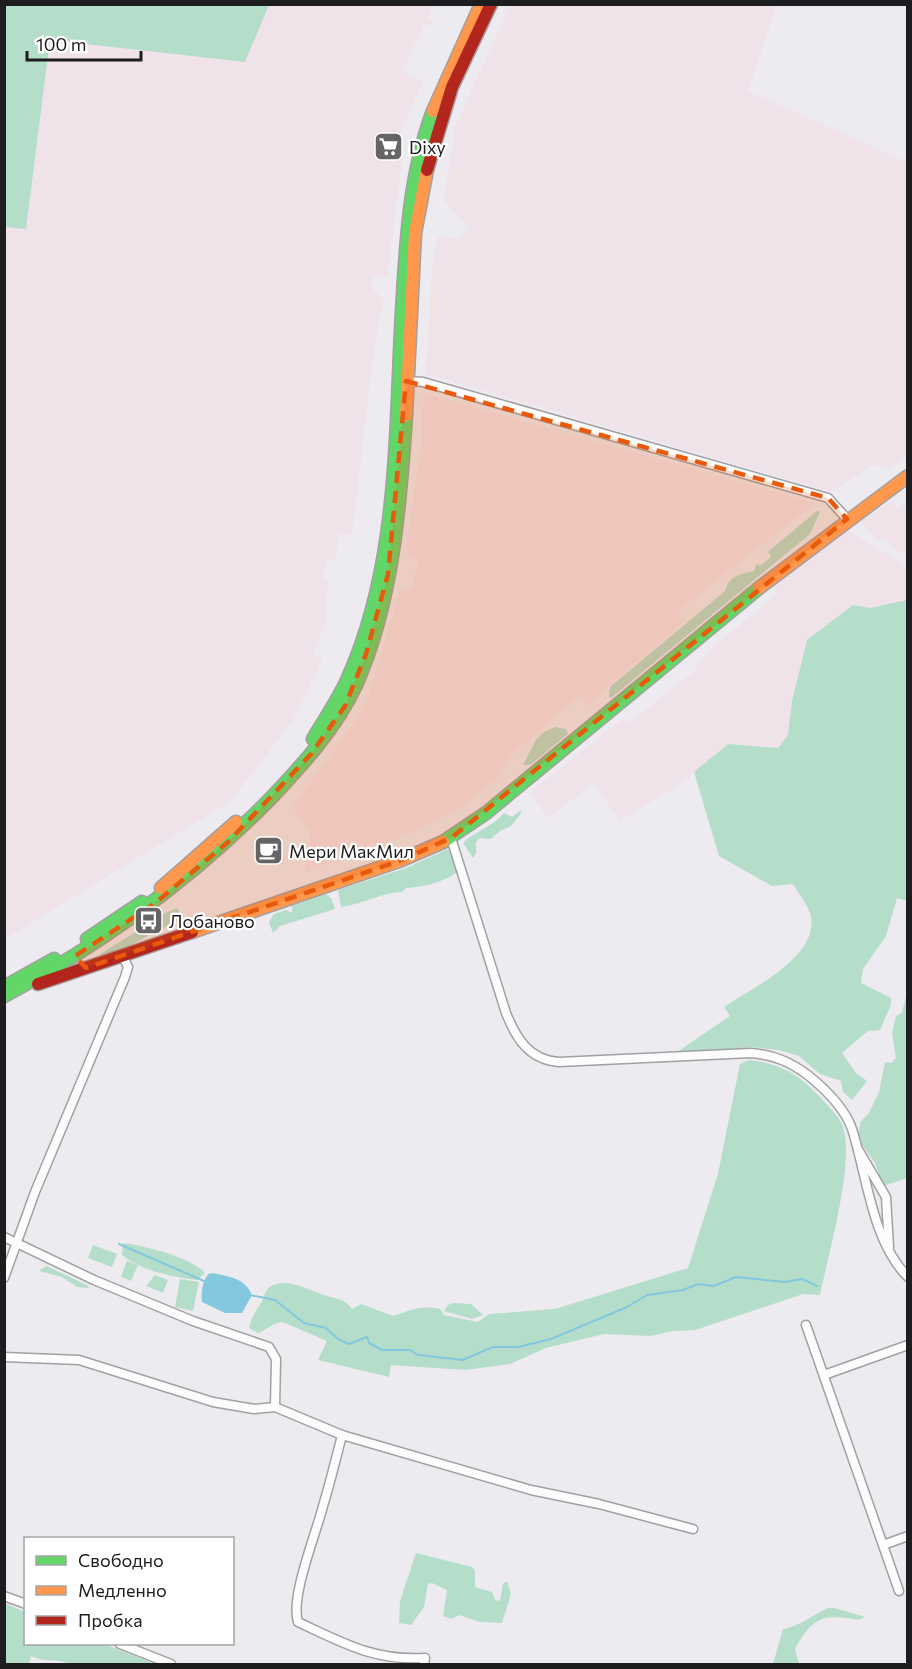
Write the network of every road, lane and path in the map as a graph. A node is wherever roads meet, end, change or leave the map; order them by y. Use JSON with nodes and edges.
{"nodes":[{"id":1,"x":481,"y":4,"type":"edge"},
{"id":2,"x":491,"y":4,"type":"edge"},
{"id":3,"x":406,"y":381,"type":"junction"},
{"id":4,"x":908,"y":476,"type":"edge"},
{"id":5,"x":847,"y":519,"type":"junction"},
{"id":6,"x":451,"y":838,"type":"junction"},
{"id":7,"x":73,"y":953,"type":"junction"},
{"id":8,"x":123,"y":957,"type":"junction"},
{"id":9,"x":86,"y":968,"type":"junction"},
{"id":10,"x":7,"y":991,"type":"edge"},
{"id":11,"x":855,"y":1146,"type":"junction"},
{"id":12,"x":4,"y":1237,"type":"edge"},
{"id":13,"x":16,"y":1242,"type":"junction"},
{"id":14,"x":889,"y":1249,"type":"junction"},
{"id":15,"x":908,"y":1277,"type":"edge"},
{"id":16,"x":4,"y":1278,"type":"edge"},
{"id":17,"x":806,"y":1325,"type":"dead end"},
{"id":18,"x":908,"y":1345,"type":"edge"},
{"id":19,"x":4,"y":1357,"type":"edge"},
{"id":20,"x":824,"y":1376,"type":"junction"},
{"id":21,"x":275,"y":1407,"type":"junction"},
{"id":22,"x":342,"y":1435,"type":"junction"},
{"id":23,"x":693,"y":1529,"type":"dead end"},
{"id":24,"x":908,"y":1536,"type":"edge"},
{"id":25,"x":883,"y":1545,"type":"junction"},
{"id":26,"x":899,"y":1591,"type":"dead end"},
{"id":27,"x":4,"y":1596,"type":"edge"},
{"id":28,"x":24,"y":1603,"type":"edge"},
{"id":29,"x":122,"y":1645,"type":"edge"},
{"id":30,"x":171,"y":1665,"type":"edge"},
{"id":31,"x":424,"y":1665,"type":"edge"}],
"edges":[{"from":1,"to":7,"type":"main road"},
{"from":2,"to":3,"type":"main road"},
{"from":3,"to":5,"type":"street"},
{"from":3,"to":7,"type":"main road"},
{"from":4,"to":5,"type":"main road"},
{"from":5,"to":6,"type":"main road"},
{"from":6,"to":8,"type":"main road"},
{"from":6,"to":11,"type":"street"},
{"from":7,"to":9,"type":"main road"},
{"from":7,"to":10,"type":"main road"},
{"from":8,"to":9,"type":"main road"},
{"from":8,"to":13,"type":"street"},
{"from":9,"to":10,"type":"main road"},
{"from":11,"to":14,"type":"street"},
{"from":11,"to":14,"type":"street"},
{"from":12,"to":13,"type":"street"},
{"from":13,"to":16,"type":"street"},
{"from":13,"to":21,"type":"street"},
{"from":14,"to":15,"type":"street"},
{"from":17,"to":20,"type":"street"},
{"from":18,"to":20,"type":"street"},
{"from":19,"to":21,"type":"street"},
{"from":20,"to":25,"type":"street"},
{"from":21,"to":22,"type":"street"},
{"from":22,"to":23,"type":"street"},
{"from":22,"to":31,"type":"street"},
{"from":24,"to":25,"type":"street"},
{"from":25,"to":26,"type":"street"},
{"from":27,"to":28,"type":"street"},
{"from":29,"to":30,"type":"street"}]}
